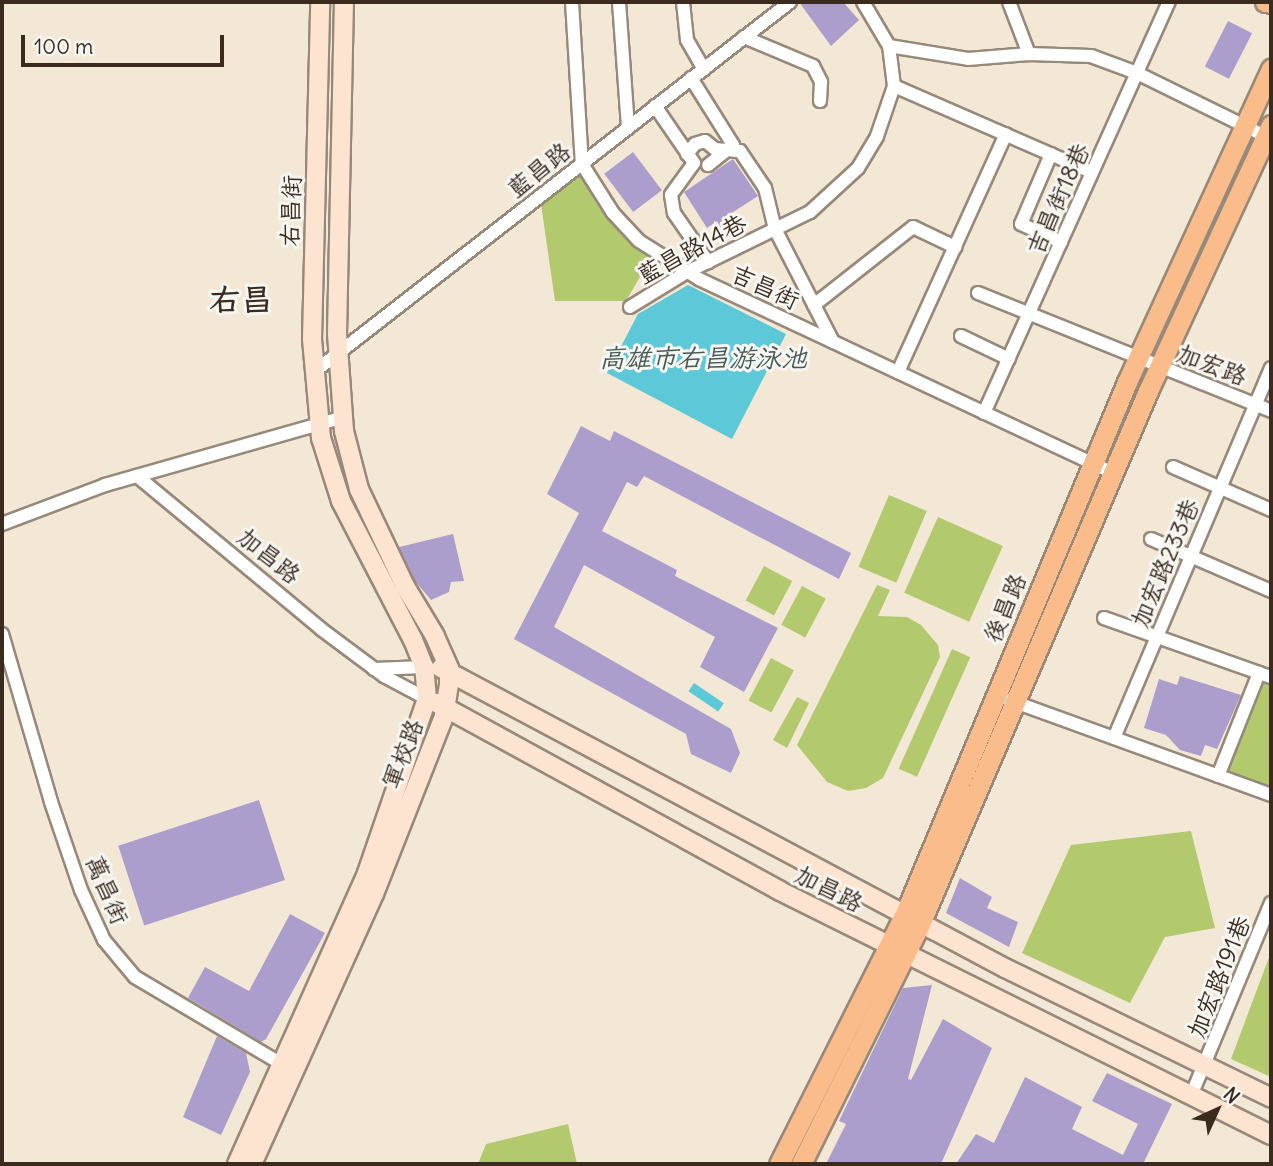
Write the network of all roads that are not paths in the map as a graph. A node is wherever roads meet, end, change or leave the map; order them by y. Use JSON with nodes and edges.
{"nodes":[{"id":1,"x":320,"y":2,"type":"edge"},
{"id":2,"x":344,"y":2,"type":"edge"},
{"id":3,"x":572,"y":2,"type":"edge"},
{"id":4,"x":619,"y":2,"type":"edge"},
{"id":5,"x":683,"y":2,"type":"edge"},
{"id":6,"x":789,"y":2,"type":"edge"},
{"id":7,"x":863,"y":2,"type":"edge"},
{"id":8,"x":1009,"y":2,"type":"edge"},
{"id":9,"x":1169,"y":2,"type":"edge"},
{"id":10,"x":1265,"y":2,"type":"edge"},
{"id":11,"x":1271,"y":4,"type":"edge"},
{"id":12,"x":744,"y":37,"type":"junction"},
{"id":13,"x":889,"y":46,"type":"junction"},
{"id":14,"x":1029,"y":54,"type":"junction"},
{"id":15,"x":704,"y":69,"type":"junction"},
{"id":16,"x":1271,"y":69,"type":"edge"},
{"id":17,"x":1136,"y":73,"type":"junction"},
{"id":18,"x":691,"y":78,"type":"junction"},
{"id":19,"x":894,"y":86,"type":"junction"},
{"id":20,"x":820,"y":101,"type":"dead end"},
{"id":21,"x":655,"y":106,"type":"junction"},
{"id":22,"x":1245,"y":126,"type":"junction"},
{"id":23,"x":628,"y":127,"type":"junction"},
{"id":24,"x":1006,"y":134,"type":"junction"},
{"id":25,"x":1269,"y":134,"type":"edge"},
{"id":26,"x":687,"y":154,"type":"junction"},
{"id":27,"x":1051,"y":154,"type":"junction"},
{"id":28,"x":582,"y":164,"type":"junction"},
{"id":29,"x":708,"y":165,"type":"dead end"},
{"id":30,"x":1092,"y":172,"type":"junction"},
{"id":31,"x":775,"y":229,"type":"junction"},
{"id":32,"x":1061,"y":242,"type":"junction"},
{"id":33,"x":955,"y":247,"type":"junction"},
{"id":34,"x":708,"y":262,"type":"junction"},
{"id":35,"x":687,"y":272,"type":"junction"},
{"id":36,"x":978,"y":293,"type":"dead end"},
{"id":37,"x":814,"y":305,"type":"junction"},
{"id":38,"x":630,"y":306,"type":"dead end"},
{"id":39,"x":1030,"y":314,"type":"junction"},
{"id":40,"x":961,"y":335,"type":"dead end"},
{"id":41,"x":833,"y":342,"type":"junction"},
{"id":42,"x":338,"y":353,"type":"junction"},
{"id":43,"x":1009,"y":359,"type":"junction"},
{"id":44,"x":1137,"y":360,"type":"junction"},
{"id":45,"x":1159,"y":367,"type":"junction"},
{"id":46,"x":1271,"y":368,"type":"edge"},
{"id":47,"x":314,"y":372,"type":"junction"},
{"id":48,"x":898,"y":372,"type":"junction"},
{"id":49,"x":1255,"y":404,"type":"junction"},
{"id":50,"x":1271,"y":411,"type":"edge"},
{"id":51,"x":985,"y":413,"type":"junction"},
{"id":52,"x":343,"y":418,"type":"junction"},
{"id":53,"x":318,"y":422,"type":"junction"},
{"id":54,"x":1093,"y":464,"type":"junction"},
{"id":55,"x":1173,"y":467,"type":"dead end"},
{"id":56,"x":1113,"y":473,"type":"junction"},
{"id":57,"x":137,"y":477,"type":"junction"},
{"id":58,"x":1220,"y":487,"type":"junction"},
{"id":59,"x":1271,"y":510,"type":"edge"},
{"id":60,"x":2,"y":524,"type":"edge"},
{"id":61,"x":1151,"y":539,"type":"dead end"},
{"id":62,"x":1191,"y":556,"type":"junction"},
{"id":63,"x":1271,"y":591,"type":"edge"},
{"id":64,"x":1104,"y":618,"type":"dead end"},
{"id":65,"x":2,"y":634,"type":"edge"},
{"id":66,"x":1156,"y":636,"type":"junction"},
{"id":67,"x":424,"y":667,"type":"junction"},
{"id":68,"x":374,"y":668,"type":"junction"},
{"id":69,"x":449,"y":668,"type":"junction"},
{"id":70,"x":1265,"y":675,"type":"edge"},
{"id":71,"x":995,"y":695,"type":"junction"},
{"id":72,"x":427,"y":699,"type":"junction"},
{"id":73,"x":1015,"y":702,"type":"junction"},
{"id":74,"x":447,"y":708,"type":"junction"},
{"id":75,"x":1114,"y":738,"type":"junction"},
{"id":76,"x":1218,"y":776,"type":"junction"},
{"id":77,"x":1271,"y":795,"type":"edge"},
{"id":78,"x":1271,"y":903,"type":"edge"},
{"id":79,"x":912,"y":920,"type":"junction"},
{"id":80,"x":897,"y":951,"type":"junction"},
{"id":81,"x":1205,"y":1067,"type":"junction"},
{"id":82,"x":289,"y":1068,"type":"junction"},
{"id":83,"x":1191,"y":1097,"type":"junction"},
{"id":84,"x":1271,"y":1097,"type":"edge"},
{"id":85,"x":1271,"y":1136,"type":"edge"},
{"id":86,"x":237,"y":1164,"type":"edge"},
{"id":87,"x":252,"y":1164,"type":"edge"},
{"id":88,"x":779,"y":1164,"type":"edge"},
{"id":89,"x":801,"y":1164,"type":"edge"}],
"edges":[{"from":1,"to":47,"type":"street","name":"右昌街"},
{"from":2,"to":42,"type":"street","name":"右昌街"},
{"from":3,"to":28,"type":"street","name":"吉昌街"},
{"from":4,"to":23,"type":"street"},
{"from":5,"to":15,"type":"street"},
{"from":6,"to":12,"type":"street","name":"藍昌路"},
{"from":7,"to":13,"type":"street"},
{"from":8,"to":14,"type":"street"},
{"from":9,"to":17,"type":"street","name":"吉昌街18巷"},
{"from":10,"to":11,"type":"main road"},
{"from":12,"to":15,"type":"street","name":"藍昌路"},
{"from":12,"to":20,"type":"street"},
{"from":13,"to":14,"type":"street"},
{"from":13,"to":19,"type":"street","name":"藍昌路14巷"},
{"from":14,"to":17,"type":"street"},
{"from":15,"to":18,"type":"street","name":"藍昌路"},
{"from":16,"to":22,"type":"main road","name":"後昌路"},
{"from":17,"to":22,"type":"street"},
{"from":17,"to":30,"type":"street","name":"吉昌街18巷"},
{"from":18,"to":21,"type":"street","name":"藍昌路"},
{"from":18,"to":29,"type":"street"},
{"from":19,"to":24,"type":"street"},
{"from":19,"to":31,"type":"street","name":"藍昌路14巷"},
{"from":21,"to":23,"type":"street","name":"藍昌路"},
{"from":21,"to":26,"type":"street"},
{"from":22,"to":25,"type":"street"},
{"from":22,"to":44,"type":"main road","name":"後昌路"},
{"from":23,"to":28,"type":"street","name":"藍昌路"},
{"from":24,"to":27,"type":"street"},
{"from":24,"to":33,"type":"street"},
{"from":25,"to":45,"type":"main road","name":"後昌路"},
{"from":26,"to":31,"type":"street"},
{"from":26,"to":34,"type":"street"},
{"from":27,"to":30,"type":"street"},
{"from":27,"to":32,"type":"street"},
{"from":28,"to":35,"type":"street","name":"吉昌街"},
{"from":28,"to":42,"type":"street","name":"藍昌路"},
{"from":30,"to":32,"type":"street","name":"吉昌街18巷"},
{"from":31,"to":34,"type":"street","name":"藍昌路14巷"},
{"from":31,"to":37,"type":"street","name":"藍昌路14巷"},
{"from":32,"to":39,"type":"street","name":"吉昌街18巷"},
{"from":33,"to":37,"type":"street"},
{"from":33,"to":48,"type":"street"},
{"from":34,"to":35,"type":"street","name":"藍昌路14巷"},
{"from":35,"to":38,"type":"street","name":"藍昌路14巷"},
{"from":35,"to":41,"type":"street","name":"吉昌街"},
{"from":36,"to":39,"type":"street","name":"加宏路"},
{"from":37,"to":41,"type":"street","name":"藍昌路14巷"},
{"from":39,"to":43,"type":"street","name":"吉昌街18巷"},
{"from":39,"to":44,"type":"street","name":"加宏路"},
{"from":40,"to":43,"type":"street"},
{"from":41,"to":48,"type":"street","name":"吉昌街"},
{"from":42,"to":47,"type":"street","name":"藍昌路"},
{"from":42,"to":52,"type":"street","name":"軍校路"},
{"from":43,"to":51,"type":"street","name":"吉昌街18巷"},
{"from":44,"to":45,"type":"street","name":"加宏路"},
{"from":44,"to":54,"type":"main road","name":"後昌路"},
{"from":45,"to":49,"type":"street","name":"加宏路"},
{"from":45,"to":56,"type":"main road","name":"後昌路"},
{"from":46,"to":49,"type":"street","name":"加宏路233巷"},
{"from":47,"to":53,"type":"street","name":"右昌街"},
{"from":48,"to":51,"type":"street","name":"吉昌街"},
{"from":49,"to":50,"type":"street","name":"加宏路"},
{"from":49,"to":58,"type":"street","name":"加宏路233巷"},
{"from":51,"to":54,"type":"street","name":"吉昌街"},
{"from":52,"to":53,"type":"street"},
{"from":52,"to":69,"type":"street","name":"軍校路"},
{"from":53,"to":57,"type":"street"},
{"from":53,"to":67,"type":"street","name":"軍校路"},
{"from":54,"to":56,"type":"street","name":"吉昌街"},
{"from":54,"to":71,"type":"main road","name":"後昌路"},
{"from":55,"to":58,"type":"street"},
{"from":56,"to":73,"type":"main road","name":"後昌路"},
{"from":57,"to":60,"type":"street"},
{"from":57,"to":68,"type":"street","name":"加昌路"},
{"from":58,"to":59,"type":"street"},
{"from":58,"to":62,"type":"street","name":"加宏路233巷"},
{"from":61,"to":62,"type":"street"},
{"from":62,"to":63,"type":"street"},
{"from":62,"to":66,"type":"street","name":"加宏路233巷"},
{"from":64,"to":66,"type":"street"},
{"from":65,"to":82,"type":"street","name":"萬昌街"},
{"from":66,"to":70,"type":"street"},
{"from":66,"to":75,"type":"street","name":"加宏路233巷"},
{"from":67,"to":68,"type":"street","name":"加昌路"},
{"from":67,"to":69,"type":"street","name":"加昌路"},
{"from":67,"to":72,"type":"street","name":"軍校路"},
{"from":68,"to":72,"type":"street","name":"加昌路"},
{"from":69,"to":74,"type":"street","name":"軍校路"},
{"from":69,"to":79,"type":"street","name":"加昌路"},
{"from":70,"to":76,"type":"street"},
{"from":71,"to":73,"type":"street"},
{"from":71,"to":79,"type":"main road","name":"後昌路"},
{"from":72,"to":74,"type":"street","name":"加昌路"},
{"from":72,"to":82,"type":"street","name":"軍校路"},
{"from":73,"to":75,"type":"street"},
{"from":73,"to":79,"type":"main road","name":"後昌路"},
{"from":74,"to":80,"type":"street","name":"加昌路"},
{"from":74,"to":82,"type":"street","name":"軍校路"},
{"from":75,"to":76,"type":"street"},
{"from":76,"to":77,"type":"street"},
{"from":78,"to":81,"type":"street","name":"加宏路191巷"},
{"from":79,"to":80,"type":"main road","name":"後昌路"},
{"from":79,"to":81,"type":"street","name":"加昌路"},
{"from":80,"to":83,"type":"street","name":"加昌路"},
{"from":80,"to":88,"type":"main road","name":"後昌路"},
{"from":80,"to":89,"type":"main road","name":"後昌路"},
{"from":81,"to":83,"type":"street","name":"加宏路191巷"},
{"from":81,"to":84,"type":"street","name":"加昌路"},
{"from":82,"to":86,"type":"street","name":"軍校路"},
{"from":82,"to":87,"type":"street","name":"軍校路"},
{"from":83,"to":85,"type":"street","name":"加昌路"}]}
